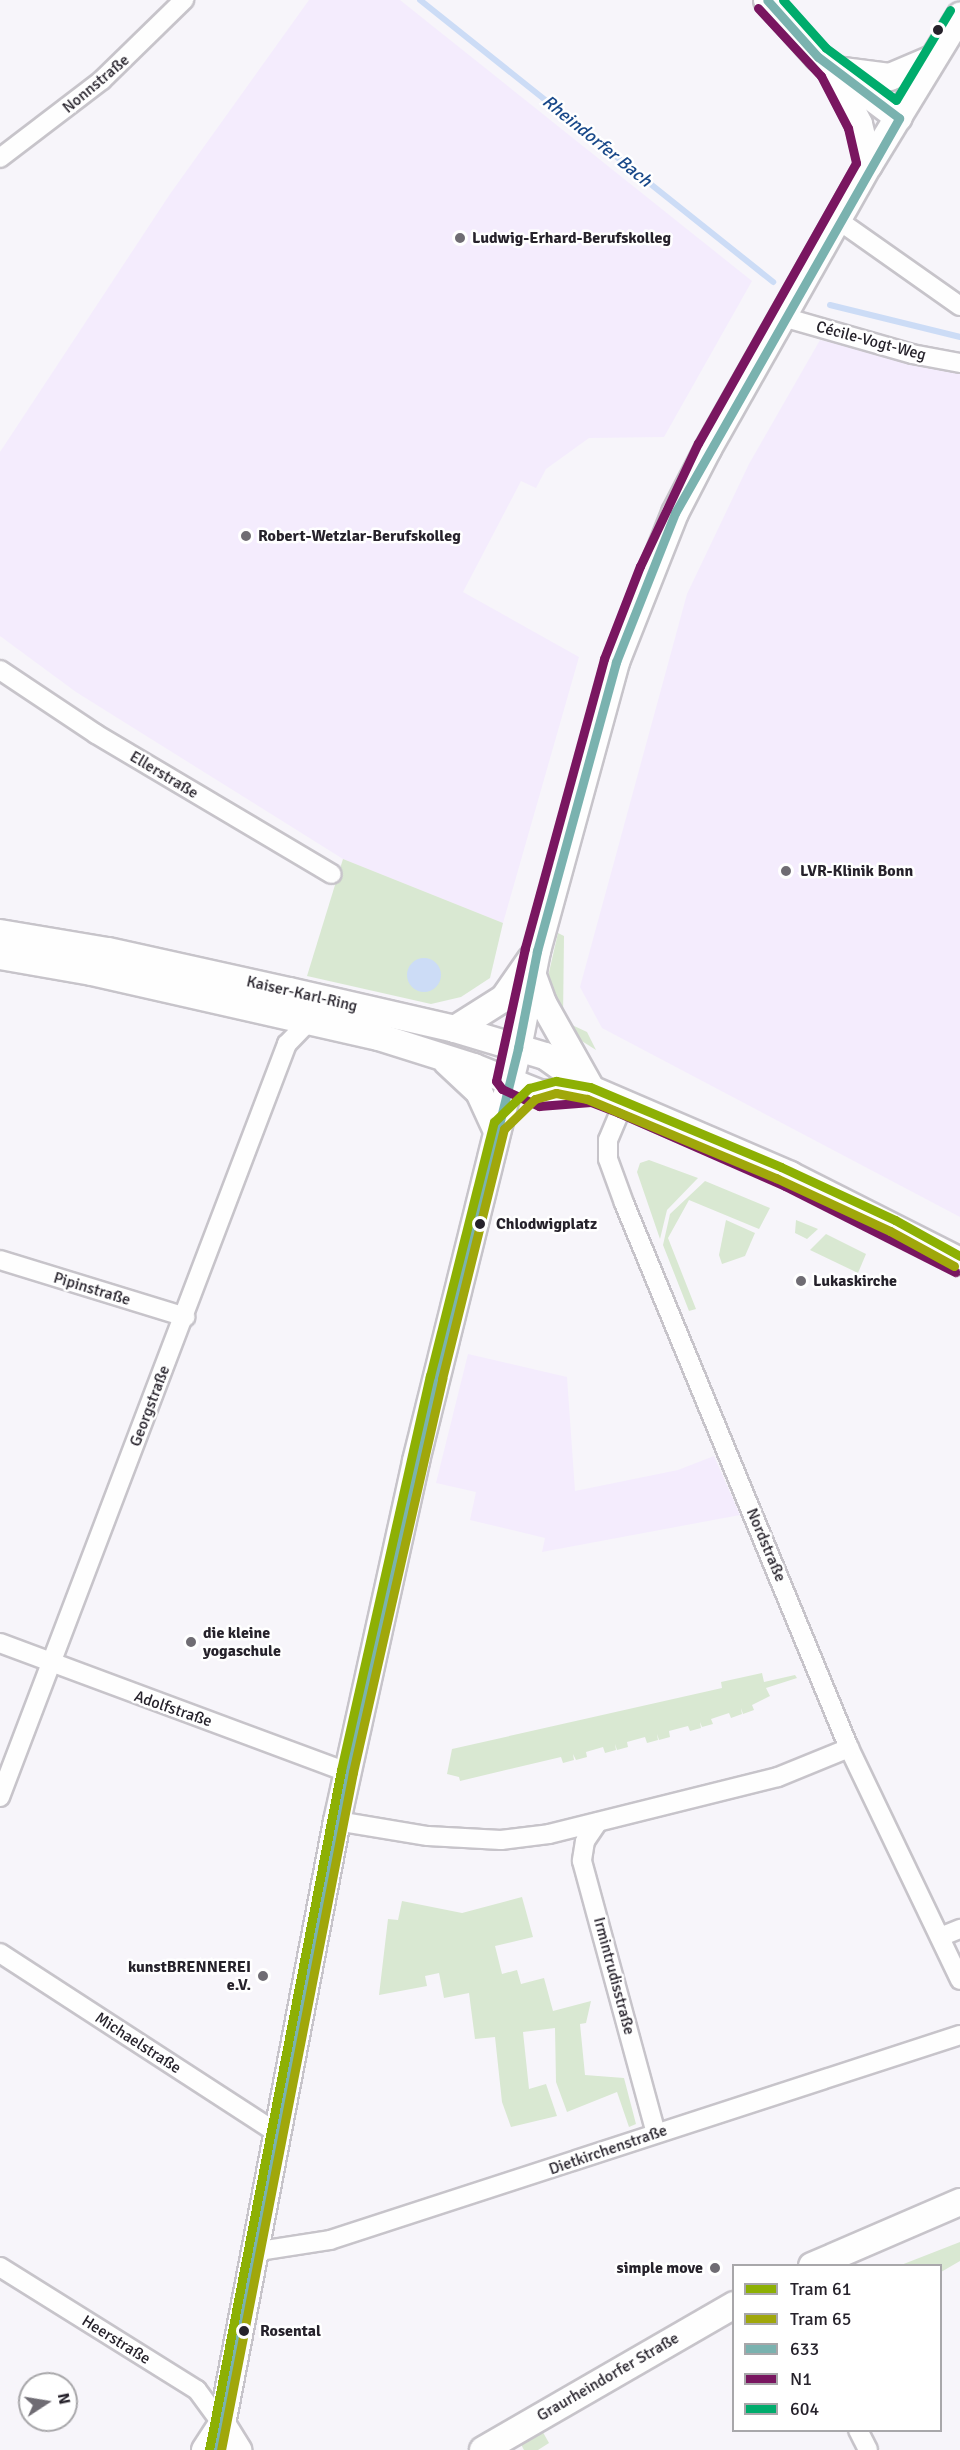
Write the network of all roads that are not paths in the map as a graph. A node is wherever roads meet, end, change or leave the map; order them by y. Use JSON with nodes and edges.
{"nodes":[{"id":1,"x":184,"y":0,"type":"edge"},
{"id":2,"x":767,"y":0,"type":"edge"},
{"id":3,"x":960,"y":16,"type":"edge"},
{"id":4,"x":932,"y":59,"type":"junction"},
{"id":5,"x":831,"y":69,"type":"junction"},
{"id":6,"x":899,"y":118,"type":"junction"},
{"id":7,"x":0,"y":158,"type":"edge"},
{"id":8,"x":869,"y":165,"type":"junction"},
{"id":9,"x":838,"y":220,"type":"junction"},
{"id":10,"x":960,"y":306,"type":"edge"},
{"id":11,"x":783,"y":317,"type":"junction"},
{"id":12,"x":960,"y":363,"type":"edge"},
{"id":13,"x":0,"y":670,"type":"edge"},
{"id":14,"x":332,"y":874,"type":"dead end"},
{"id":15,"x":0,"y":933,"type":"edge"},
{"id":16,"x":0,"y":956,"type":"edge"},
{"id":17,"x":534,"y":962,"type":"junction"},
{"id":18,"x":309,"y":1021,"type":"junction"},
{"id":19,"x":455,"y":1029,"type":"junction"},
{"id":20,"x":517,"y":1049,"type":"junction"},
{"id":21,"x":438,"y":1054,"type":"junction"},
{"id":22,"x":545,"y":1056,"type":"junction"},
{"id":23,"x":474,"y":1067,"type":"junction"},
{"id":24,"x":508,"y":1079,"type":"junction"},
{"id":25,"x":592,"y":1090,"type":"junction"},
{"id":26,"x":624,"y":1102,"type":"junction"},
{"id":27,"x":496,"y":1129,"type":"junction"},
{"id":28,"x":0,"y":1260,"type":"edge"},
{"id":29,"x":960,"y":1261,"type":"edge"},
{"id":30,"x":184,"y":1317,"type":"junction"},
{"id":31,"x":0,"y":1643,"type":"edge"},
{"id":32,"x":51,"y":1664,"type":"junction"},
{"id":33,"x":849,"y":1748,"type":"junction"},
{"id":34,"x":347,"y":1772,"type":"junction"},
{"id":35,"x":0,"y":1797,"type":"edge"},
{"id":36,"x":337,"y":1821,"type":"junction"},
{"id":37,"x":598,"y":1822,"type":"junction"},
{"id":38,"x":960,"y":1929,"type":"edge"},
{"id":39,"x":940,"y":1937,"type":"junction"},
{"id":40,"x":0,"y":1953,"type":"edge"},
{"id":41,"x":960,"y":1980,"type":"edge"},
{"id":42,"x":960,"y":2035,"type":"edge"},
{"id":43,"x":276,"y":2132,"type":"junction"},
{"id":44,"x":656,"y":2133,"type":"junction"},
{"id":45,"x":960,"y":2202,"type":"edge"},
{"id":46,"x":253,"y":2252,"type":"junction"},
{"id":47,"x":814,"y":2264,"type":"edge"},
{"id":48,"x":0,"y":2267,"type":"edge"},
{"id":49,"x":732,"y":2306,"type":"edge"},
{"id":50,"x":859,"y":2432,"type":"edge"},
{"id":51,"x":230,"y":2438,"type":"edge"},
{"id":52,"x":205,"y":2450,"type":"edge"},
{"id":53,"x":483,"y":2450,"type":"edge"},
{"id":54,"x":868,"y":2450,"type":"edge"}],
"edges":[{"from":1,"to":7,"type":"street","name":"Nonnstraße"},
{"from":2,"to":5,"type":"main road"},
{"from":3,"to":4,"type":"main road"},
{"from":4,"to":5,"type":"main road"},
{"from":4,"to":6,"type":"main road"},
{"from":5,"to":6,"type":"main road"},
{"from":5,"to":8,"type":"main road"},
{"from":6,"to":8,"type":"main road"},
{"from":8,"to":9,"type":"main road"},
{"from":9,"to":10,"type":"street"},
{"from":9,"to":11,"type":"main road"},
{"from":11,"to":12,"type":"street","name":"Cécile-Vogt-Weg"},
{"from":11,"to":17,"type":"main road"},
{"from":13,"to":14,"type":"street","name":"Ellerstraße"},
{"from":15,"to":19,"type":"main road","name":"Kaiser-Karl-Ring"},
{"from":16,"to":18,"type":"main road","name":"Kaiser-Karl-Ring"},
{"from":17,"to":19,"type":"main road"},
{"from":17,"to":20,"type":"main road"},
{"from":17,"to":25,"type":"main road"},
{"from":18,"to":21,"type":"main road","name":"Kaiser-Karl-Ring"},
{"from":18,"to":30,"type":"street","name":"Georgstraße"},
{"from":19,"to":20,"type":"main road","name":"Kaiser-Karl-Ring"},
{"from":20,"to":22,"type":"main road","name":"Kaiser-Karl-Ring"},
{"from":20,"to":23,"type":"main road"},
{"from":20,"to":24,"type":"main road"},
{"from":21,"to":23,"type":"main road","name":"Kaiser-Karl-Ring"},
{"from":21,"to":27,"type":"main road"},
{"from":22,"to":24,"type":"main road"},
{"from":22,"to":25,"type":"main road","name":"Kaiser-Karl-Ring"},
{"from":23,"to":24,"type":"main road","name":"Kaiser-Karl-Ring"},
{"from":24,"to":25,"type":"main road","name":"Kaiser-Karl-Ring"},
{"from":24,"to":27,"type":"main road"},
{"from":25,"to":26,"type":"main road","name":"Kaiser-Karl-Ring"},
{"from":26,"to":29,"type":"main road","name":"Kaiser-Karl-Ring"},
{"from":26,"to":33,"type":"street","name":"Nordstraße"},
{"from":27,"to":34,"type":"main road"},
{"from":28,"to":30,"type":"street","name":"Pipinstraße"},
{"from":30,"to":32,"type":"street","name":"Georgstraße"},
{"from":31,"to":32,"type":"street","name":"Adolfstraße"},
{"from":32,"to":34,"type":"street","name":"Adolfstraße"},
{"from":32,"to":35,"type":"street","name":"Georgstraße"},
{"from":33,"to":37,"type":"street"},
{"from":33,"to":39,"type":"street","name":"Nordstraße"},
{"from":34,"to":36,"type":"main road"},
{"from":36,"to":37,"type":"street"},
{"from":36,"to":43,"type":"main road"},
{"from":37,"to":44,"type":"street","name":"Irmintrudisstraße"},
{"from":38,"to":39,"type":"street"},
{"from":39,"to":41,"type":"street","name":"Nordstraße"},
{"from":40,"to":43,"type":"street","name":"Michaelstraße"},
{"from":42,"to":44,"type":"street","name":"Dietkirchenstraße"},
{"from":43,"to":46,"type":"main road"},
{"from":44,"to":46,"type":"street","name":"Dietkirchenstraße"},
{"from":45,"to":47,"type":"main road"},
{"from":46,"to":51,"type":"main road"},
{"from":48,"to":51,"type":"street","name":"Heerstraße"},
{"from":49,"to":53,"type":"main road","name":"Graurheindorfer Straße"},
{"from":50,"to":54,"type":"street"},
{"from":51,"to":52,"type":"main road"}]}
